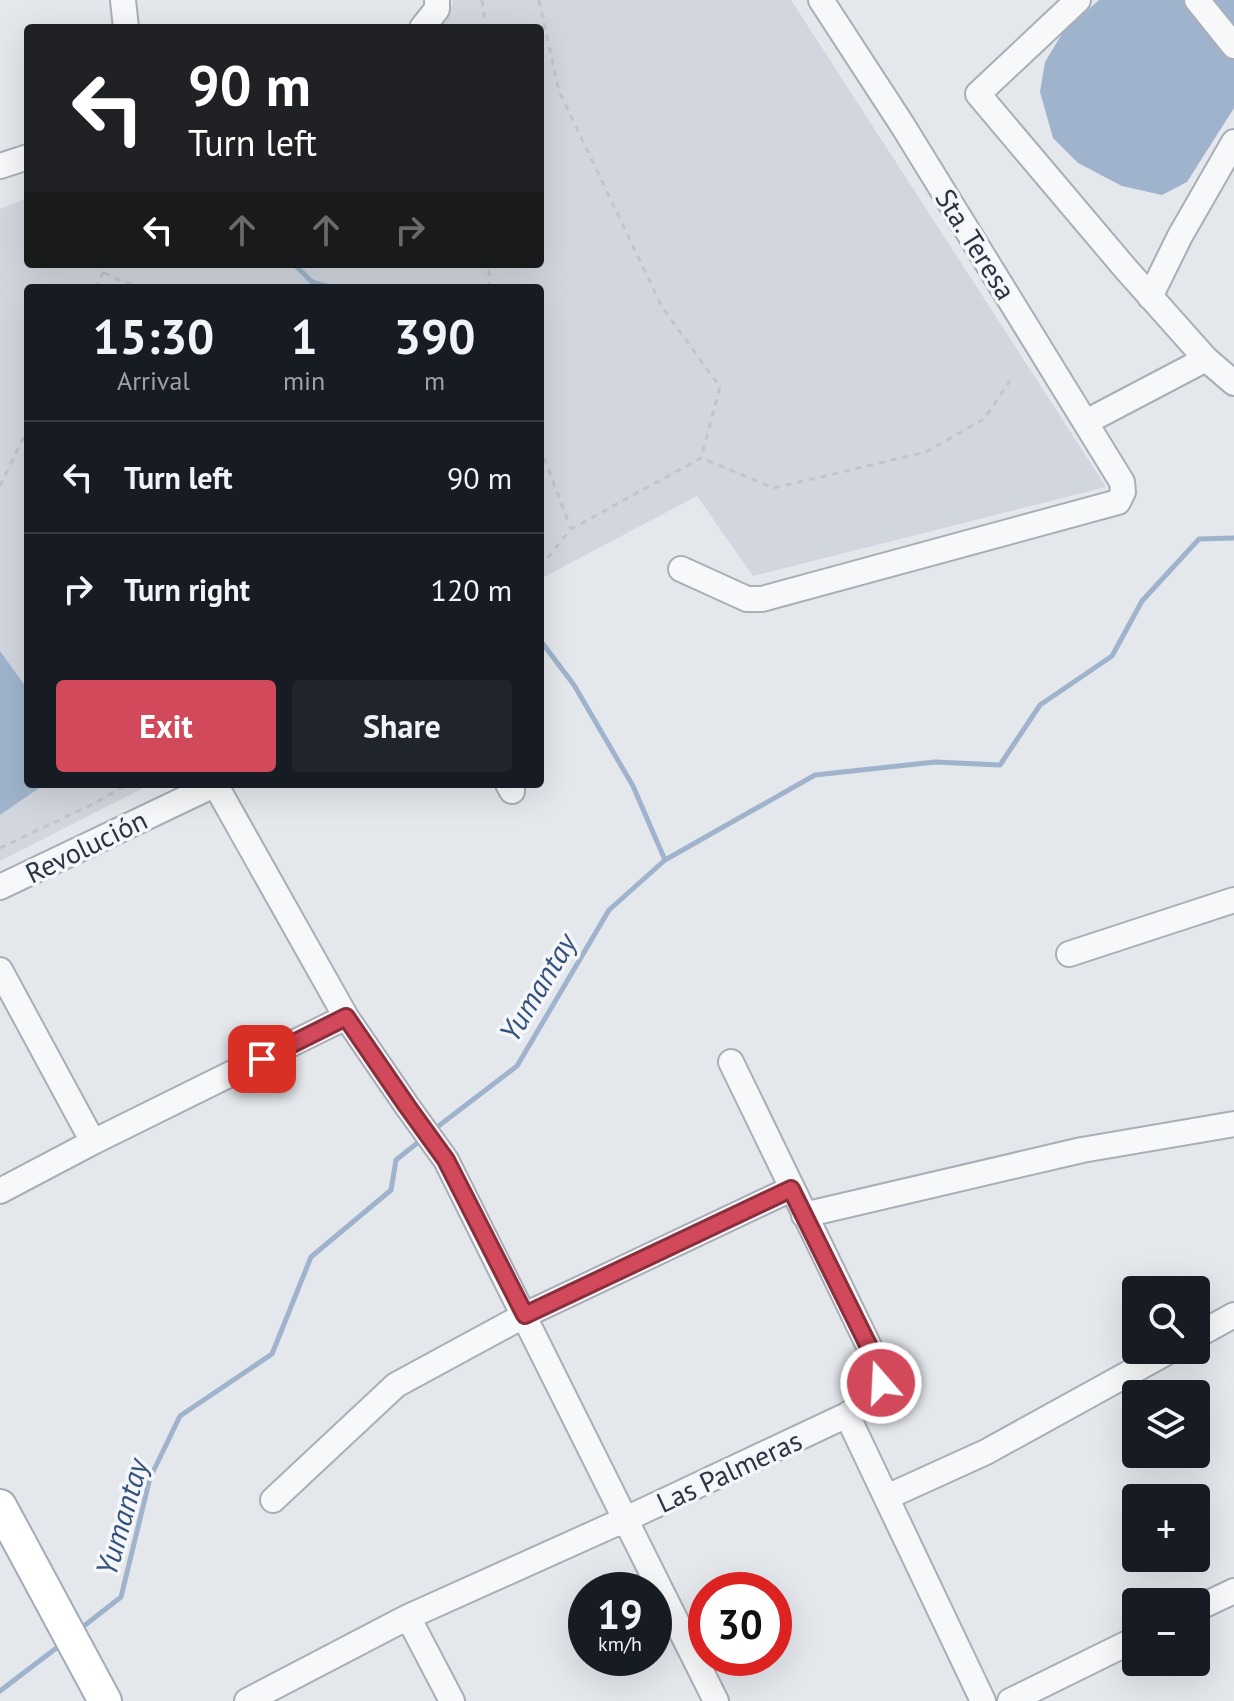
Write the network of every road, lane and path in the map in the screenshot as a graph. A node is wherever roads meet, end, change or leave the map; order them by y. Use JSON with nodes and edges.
{"nodes":[{"id":1,"x":123,"y":0,"type":"edge"},
{"id":2,"x":437,"y":0,"type":"edge"},
{"id":3,"x":482,"y":0,"type":"edge"},
{"id":4,"x":539,"y":0,"type":"edge"},
{"id":5,"x":821,"y":0,"type":"edge"},
{"id":6,"x":1078,"y":0,"type":"edge"},
{"id":7,"x":1197,"y":0,"type":"edge"},
{"id":8,"x":126,"y":24,"type":"edge"},
{"id":9,"x":426,"y":24,"type":"edge"},
{"id":10,"x":485,"y":24,"type":"edge"},
{"id":11,"x":1234,"y":46,"type":"edge"},
{"id":12,"x":1234,"y":142,"type":"edge"},
{"id":13,"x":24,"y":158,"type":"edge"},
{"id":14,"x":0,"y":166,"type":"edge"},
{"id":15,"x":106,"y":268,"type":"edge"},
{"id":16,"x":104,"y":273,"type":"junction"},
{"id":17,"x":98,"y":284,"type":"edge"},
{"id":18,"x":132,"y":284,"type":"edge"},
{"id":19,"x":1150,"y":297,"type":"junction"},
{"id":20,"x":1206,"y":359,"type":"junction"},
{"id":21,"x":1010,"y":381,"type":"dead end"},
{"id":22,"x":1234,"y":383,"type":"edge"},
{"id":23,"x":1086,"y":422,"type":"junction"},
{"id":24,"x":24,"y":436,"type":"edge"},
{"id":25,"x":544,"y":458,"type":"edge"},
{"id":26,"x":701,"y":458,"type":"junction"},
{"id":27,"x":0,"y":486,"type":"edge"},
{"id":28,"x":571,"y":529,"type":"junction"},
{"id":29,"x":544,"y":562,"type":"edge"},
{"id":30,"x":681,"y":569,"type":"dead end"},
{"id":31,"x":121,"y":788,"type":"edge"},
{"id":32,"x":207,"y":788,"type":"edge"},
{"id":33,"x":217,"y":788,"type":"edge"},
{"id":34,"x":0,"y":848,"type":"edge"},
{"id":35,"x":0,"y":887,"type":"edge"},
{"id":36,"x":1234,"y":900,"type":"edge"},
{"id":37,"x":1069,"y":954,"type":"dead end"},
{"id":38,"x":0,"y":970,"type":"edge"},
{"id":39,"x":346,"y":1017,"type":"junction"},
{"id":40,"x":731,"y":1062,"type":"dead end"},
{"id":41,"x":1234,"y":1124,"type":"edge"},
{"id":42,"x":93,"y":1142,"type":"junction"},
{"id":43,"x":791,"y":1189,"type":"junction"},
{"id":44,"x":0,"y":1191,"type":"edge"},
{"id":45,"x":804,"y":1215,"type":"junction"},
{"id":46,"x":525,"y":1315,"type":"junction"},
{"id":47,"x":1234,"y":1315,"type":"edge"},
{"id":48,"x":1210,"y":1328,"type":"edge"},
{"id":49,"x":1146,"y":1364,"type":"edge"},
{"id":50,"x":847,"y":1415,"type":"junction"},
{"id":51,"x":887,"y":1497,"type":"junction"},
{"id":52,"x":273,"y":1500,"type":"dead end"},
{"id":53,"x":0,"y":1506,"type":"edge"},
{"id":54,"x":626,"y":1519,"type":"junction"},
{"id":55,"x":0,"y":1537,"type":"edge"},
{"id":56,"x":1234,"y":1591,"type":"edge"},
{"id":57,"x":42,"y":1599,"type":"junction"},
{"id":58,"x":1210,"y":1602,"type":"edge"},
{"id":59,"x":408,"y":1617,"type":"junction"},
{"id":60,"x":1122,"y":1646,"type":"edge"},
{"id":61,"x":78,"y":1665,"type":"junction"},
{"id":62,"x":89,"y":1701,"type":"edge"},
{"id":63,"x":105,"y":1701,"type":"edge"},
{"id":64,"x":247,"y":1701,"type":"edge"},
{"id":65,"x":452,"y":1701,"type":"edge"},
{"id":66,"x":716,"y":1701,"type":"edge"},
{"id":67,"x":983,"y":1701,"type":"edge"},
{"id":68,"x":1010,"y":1701,"type":"edge"}],
"edges":[{"from":1,"to":8,"type":"street"},
{"from":2,"to":9,"type":"street"},
{"from":3,"to":10,"type":"path"},
{"from":4,"to":26,"type":"path"},
{"from":5,"to":23,"type":"street","name":"Sta. Teresa"},
{"from":6,"to":19,"type":"street"},
{"from":7,"to":11,"type":"street"},
{"from":12,"to":19,"type":"street"},
{"from":13,"to":14,"type":"street"},
{"from":15,"to":16,"type":"path"},
{"from":16,"to":17,"type":"path"},
{"from":16,"to":18,"type":"path"},
{"from":19,"to":20,"type":"street"},
{"from":20,"to":22,"type":"street"},
{"from":20,"to":23,"type":"street"},
{"from":21,"to":26,"type":"path"},
{"from":23,"to":30,"type":"street","name":"Sta. Teresa"},
{"from":24,"to":27,"type":"path"},
{"from":25,"to":28,"type":"path"},
{"from":26,"to":28,"type":"path"},
{"from":28,"to":29,"type":"path"},
{"from":31,"to":34,"type":"path"},
{"from":32,"to":35,"type":"street","name":"Revolución"},
{"from":33,"to":39,"type":"street"},
{"from":36,"to":37,"type":"street"},
{"from":38,"to":42,"type":"street"},
{"from":39,"to":42,"type":"street"},
{"from":39,"to":46,"type":"street"},
{"from":40,"to":43,"type":"street","name":"Las Palmeras"},
{"from":41,"to":45,"type":"street"},
{"from":42,"to":44,"type":"street"},
{"from":43,"to":45,"type":"street","name":"Las Palmeras"},
{"from":43,"to":46,"type":"street"},
{"from":45,"to":50,"type":"street","name":"Las Palmeras"},
{"from":46,"to":52,"type":"street"},
{"from":46,"to":54,"type":"street"},
{"from":47,"to":48,"type":"street"},
{"from":49,"to":51,"type":"street"},
{"from":50,"to":51,"type":"street"},
{"from":50,"to":54,"type":"street","name":"Las Palmeras"},
{"from":51,"to":67,"type":"street"},
{"from":53,"to":57,"type":"main road"},
{"from":54,"to":59,"type":"street","name":"Las Palmeras"},
{"from":54,"to":66,"type":"street"},
{"from":55,"to":57,"type":"main road"},
{"from":56,"to":58,"type":"street"},
{"from":57,"to":61,"type":"main road"},
{"from":59,"to":64,"type":"street","name":"Las Palmeras"},
{"from":59,"to":65,"type":"street"},
{"from":60,"to":68,"type":"street"},
{"from":61,"to":62,"type":"main road"},
{"from":61,"to":63,"type":"main road"}]}
